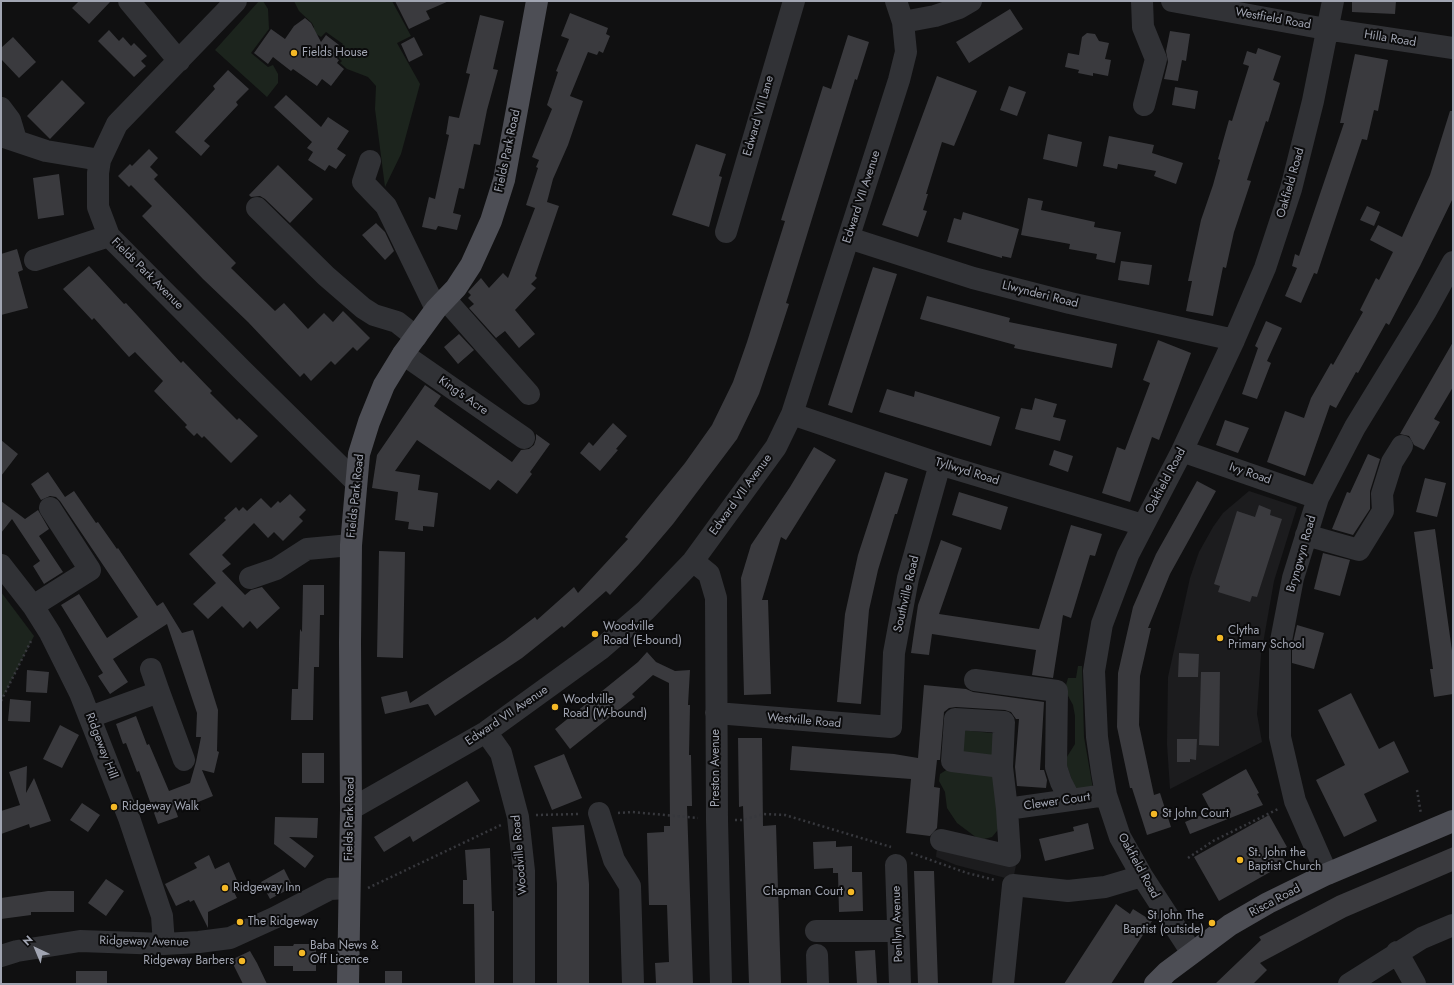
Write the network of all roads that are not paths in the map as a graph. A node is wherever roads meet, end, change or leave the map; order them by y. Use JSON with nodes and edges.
{"nodes":[{"id":1,"x":129,"y":1,"type":"edge"},
{"id":2,"x":236,"y":1,"type":"edge"},
{"id":3,"x":537,"y":1,"type":"edge"},
{"id":4,"x":794,"y":1,"type":"edge"},
{"id":5,"x":896,"y":1,"type":"edge"},
{"id":6,"x":971,"y":1,"type":"edge"},
{"id":7,"x":1142,"y":1,"type":"edge"},
{"id":8,"x":1172,"y":1,"type":"edge"},
{"id":9,"x":1333,"y":1,"type":"edge"},
{"id":10,"x":903,"y":22,"type":"junction"},
{"id":11,"x":1326,"y":29,"type":"junction"},
{"id":12,"x":1453,"y":48,"type":"edge"},
{"id":13,"x":179,"y":61,"type":"junction"},
{"id":14,"x":1144,"y":105,"type":"dead end"},
{"id":15,"x":1,"y":108,"type":"edge"},
{"id":16,"x":8,"y":138,"type":"edge"},
{"id":17,"x":100,"y":160,"type":"junction"},
{"id":18,"x":370,"y":161,"type":"dead end"},
{"id":19,"x":257,"y":208,"type":"dead end"},
{"id":20,"x":726,"y":232,"type":"dead end"},
{"id":21,"x":109,"y":236,"type":"junction"},
{"id":22,"x":849,"y":238,"type":"junction"},
{"id":23,"x":35,"y":260,"type":"dead end"},
{"id":24,"x":1453,"y":262,"type":"edge"},
{"id":25,"x":440,"y":304,"type":"junction"},
{"id":26,"x":1234,"y":340,"type":"junction"},
{"id":27,"x":409,"y":345,"type":"junction"},
{"id":28,"x":529,"y":394,"type":"dead end"},
{"id":29,"x":792,"y":414,"type":"junction"},
{"id":30,"x":524,"y":438,"type":"dead end"},
{"id":31,"x":1402,"y":446,"type":"dead end"},
{"id":32,"x":1182,"y":450,"type":"junction"},
{"id":33,"x":940,"y":464,"type":"junction"},
{"id":34,"x":356,"y":482,"type":"junction"},
{"id":35,"x":1318,"y":498,"type":"junction"},
{"id":36,"x":50,"y":508,"type":"dead end"},
{"id":37,"x":1143,"y":525,"type":"junction"},
{"id":38,"x":1306,"y":534,"type":"junction"},
{"id":39,"x":352,"y":545,"type":"junction"},
{"id":40,"x":693,"y":561,"type":"junction"},
{"id":41,"x":1,"y":565,"type":"edge"},
{"id":42,"x":250,"y":578,"type":"dead end"},
{"id":43,"x":38,"y":613,"type":"junction"},
{"id":44,"x":151,"y":669,"type":"dead end"},
{"id":45,"x":975,"y":680,"type":"dead end"},
{"id":46,"x":159,"y":692,"type":"junction"},
{"id":47,"x":716,"y":713,"type":"junction"},
{"id":48,"x":90,"y":717,"type":"junction"},
{"id":49,"x":891,"y":728,"type":"joint"},
{"id":50,"x":486,"y":732,"type":"junction"},
{"id":51,"x":184,"y":760,"type":"dead end"},
{"id":52,"x":1002,"y":767,"type":"dead end"},
{"id":53,"x":1106,"y":795,"type":"junction"},
{"id":54,"x":1070,"y":800,"type":"junction"},
{"id":55,"x":351,"y":809,"type":"junction"},
{"id":56,"x":1007,"y":809,"type":"junction"},
{"id":57,"x":599,"y":813,"type":"dead end"},
{"id":58,"x":1453,"y":821,"type":"edge"},
{"id":59,"x":941,"y":840,"type":"dead end"},
{"id":60,"x":899,"y":855,"type":"road end"},
{"id":61,"x":1327,"y":874,"type":"junction"},
{"id":62,"x":1142,"y":876,"type":"junction"},
{"id":63,"x":349,"y":892,"type":"junction"},
{"id":64,"x":1453,"y":925,"type":"edge"},
{"id":65,"x":898,"y":930,"type":"junction"},
{"id":66,"x":816,"y":931,"type":"dead end"},
{"id":67,"x":164,"y":944,"type":"junction"},
{"id":68,"x":1397,"y":952,"type":"junction"},
{"id":69,"x":1192,"y":953,"type":"junction"},
{"id":70,"x":817,"y":955,"type":"dead end"},
{"id":71,"x":1,"y":956,"type":"edge"},
{"id":72,"x":348,"y":984,"type":"edge"},
{"id":73,"x":524,"y":984,"type":"edge"},
{"id":74,"x":633,"y":984,"type":"edge"},
{"id":75,"x":721,"y":984,"type":"edge"},
{"id":76,"x":818,"y":984,"type":"edge"},
{"id":77,"x":900,"y":984,"type":"edge"},
{"id":78,"x":1003,"y":984,"type":"edge"},
{"id":79,"x":1155,"y":984,"type":"edge"},
{"id":80,"x":1349,"y":984,"type":"edge"},
{"id":81,"x":1414,"y":984,"type":"edge"}],
"edges":[{"from":1,"to":13,"type":"street"},
{"from":2,"to":13,"type":"street","name":"Fields Park Avenue"},
{"from":3,"to":25,"type":"main road","name":"Fields Park Road"},
{"from":4,"to":20,"type":"street","name":"Edward VII Lane"},
{"from":5,"to":10,"type":"street","name":"Edward VII Avenue"},
{"from":6,"to":10,"type":"street"},
{"from":7,"to":14,"type":"street"},
{"from":8,"to":11,"type":"street","name":"Westfield Road"},
{"from":9,"to":11,"type":"street","name":"Oakfield Road"},
{"from":10,"to":22,"type":"street","name":"Edward VII Avenue"},
{"from":11,"to":12,"type":"street","name":"Hilla Road"},
{"from":11,"to":26,"type":"street","name":"Oakfield Road"},
{"from":13,"to":17,"type":"street","name":"Fields Park Avenue"},
{"from":15,"to":16,"type":"street"},
{"from":16,"to":17,"type":"street"},
{"from":17,"to":21,"type":"street","name":"Fields Park Avenue"},
{"from":18,"to":25,"type":"street"},
{"from":19,"to":27,"type":"street","name":"King's Acre"},
{"from":21,"to":23,"type":"street"},
{"from":21,"to":34,"type":"street","name":"Fields Park Avenue"},
{"from":22,"to":26,"type":"street","name":"Llwynderi Road"},
{"from":22,"to":29,"type":"street","name":"Edward VII Avenue"},
{"from":24,"to":35,"type":"street","name":"Bryngwyn Road"},
{"from":25,"to":27,"type":"main road","name":"Fields Park Road"},
{"from":25,"to":28,"type":"street"},
{"from":26,"to":32,"type":"street","name":"Oakfield Road"},
{"from":27,"to":30,"type":"street","name":"King's Acre"},
{"from":27,"to":34,"type":"main road","name":"Fields Park Road"},
{"from":29,"to":33,"type":"street","name":"Tyllwyd Road"},
{"from":29,"to":40,"type":"street","name":"Edward VII Avenue"},
{"from":31,"to":38,"type":"street"},
{"from":32,"to":35,"type":"street","name":"Ivy Road"},
{"from":32,"to":37,"type":"street","name":"Oakfield Road"},
{"from":33,"to":37,"type":"street","name":"Tyllwyd Road"},
{"from":33,"to":49,"type":"street","name":"Southville Road"},
{"from":34,"to":39,"type":"main road","name":"Fields Park Road"},
{"from":35,"to":38,"type":"street","name":"Bryngwyn Road"},
{"from":36,"to":43,"type":"street"},
{"from":37,"to":53,"type":"street","name":"Oakfield Road"},
{"from":38,"to":61,"type":"street","name":"Bryngwyn Road"},
{"from":39,"to":42,"type":"street"},
{"from":39,"to":55,"type":"main road","name":"Fields Park Road"},
{"from":40,"to":47,"type":"street","name":"Preston Avenue"},
{"from":40,"to":50,"type":"street","name":"Edward VII Avenue"},
{"from":41,"to":43,"type":"street","name":"Ridgeway Hill"},
{"from":43,"to":48,"type":"street","name":"Ridgeway Hill"},
{"from":44,"to":46,"type":"street"},
{"from":45,"to":54,"type":"street"},
{"from":46,"to":48,"type":"street"},
{"from":46,"to":51,"type":"street"},
{"from":47,"to":49,"type":"street","name":"Westville Road"},
{"from":47,"to":75,"type":"street","name":"Preston Avenue"},
{"from":48,"to":67,"type":"street","name":"Ridgeway Hill"},
{"from":50,"to":55,"type":"street","name":"Edward VII Avenue"},
{"from":50,"to":73,"type":"street","name":"Woodville Road"},
{"from":52,"to":56,"type":"street","name":"Clewer Court"},
{"from":53,"to":54,"type":"street","name":"Clewer Court"},
{"from":53,"to":62,"type":"street","name":"Oakfield Road"},
{"from":54,"to":56,"type":"street","name":"Clewer Court"},
{"from":55,"to":63,"type":"main road","name":"Fields Park Road"},
{"from":56,"to":59,"type":"street","name":"Clewer Court"},
{"from":57,"to":74,"type":"street"},
{"from":58,"to":61,"type":"main road","name":"Risca Road"},
{"from":60,"to":65,"type":"street","name":"Penllyn Avenue"},
{"from":61,"to":69,"type":"main road","name":"Risca Road"},
{"from":62,"to":69,"type":"street","name":"Oakfield Road"},
{"from":62,"to":78,"type":"street"},
{"from":63,"to":67,"type":"street","name":"Ridgeway Avenue"},
{"from":63,"to":72,"type":"main road","name":"Fields Park Road"},
{"from":64,"to":68,"type":"street"},
{"from":65,"to":66,"type":"street"},
{"from":65,"to":77,"type":"street","name":"Penllyn Avenue"},
{"from":67,"to":71,"type":"street","name":"Ridgeway Avenue"},
{"from":68,"to":80,"type":"street"},
{"from":68,"to":81,"type":"street"},
{"from":69,"to":79,"type":"main road","name":"Risca Road"},
{"from":70,"to":76,"type":"street"}]}
